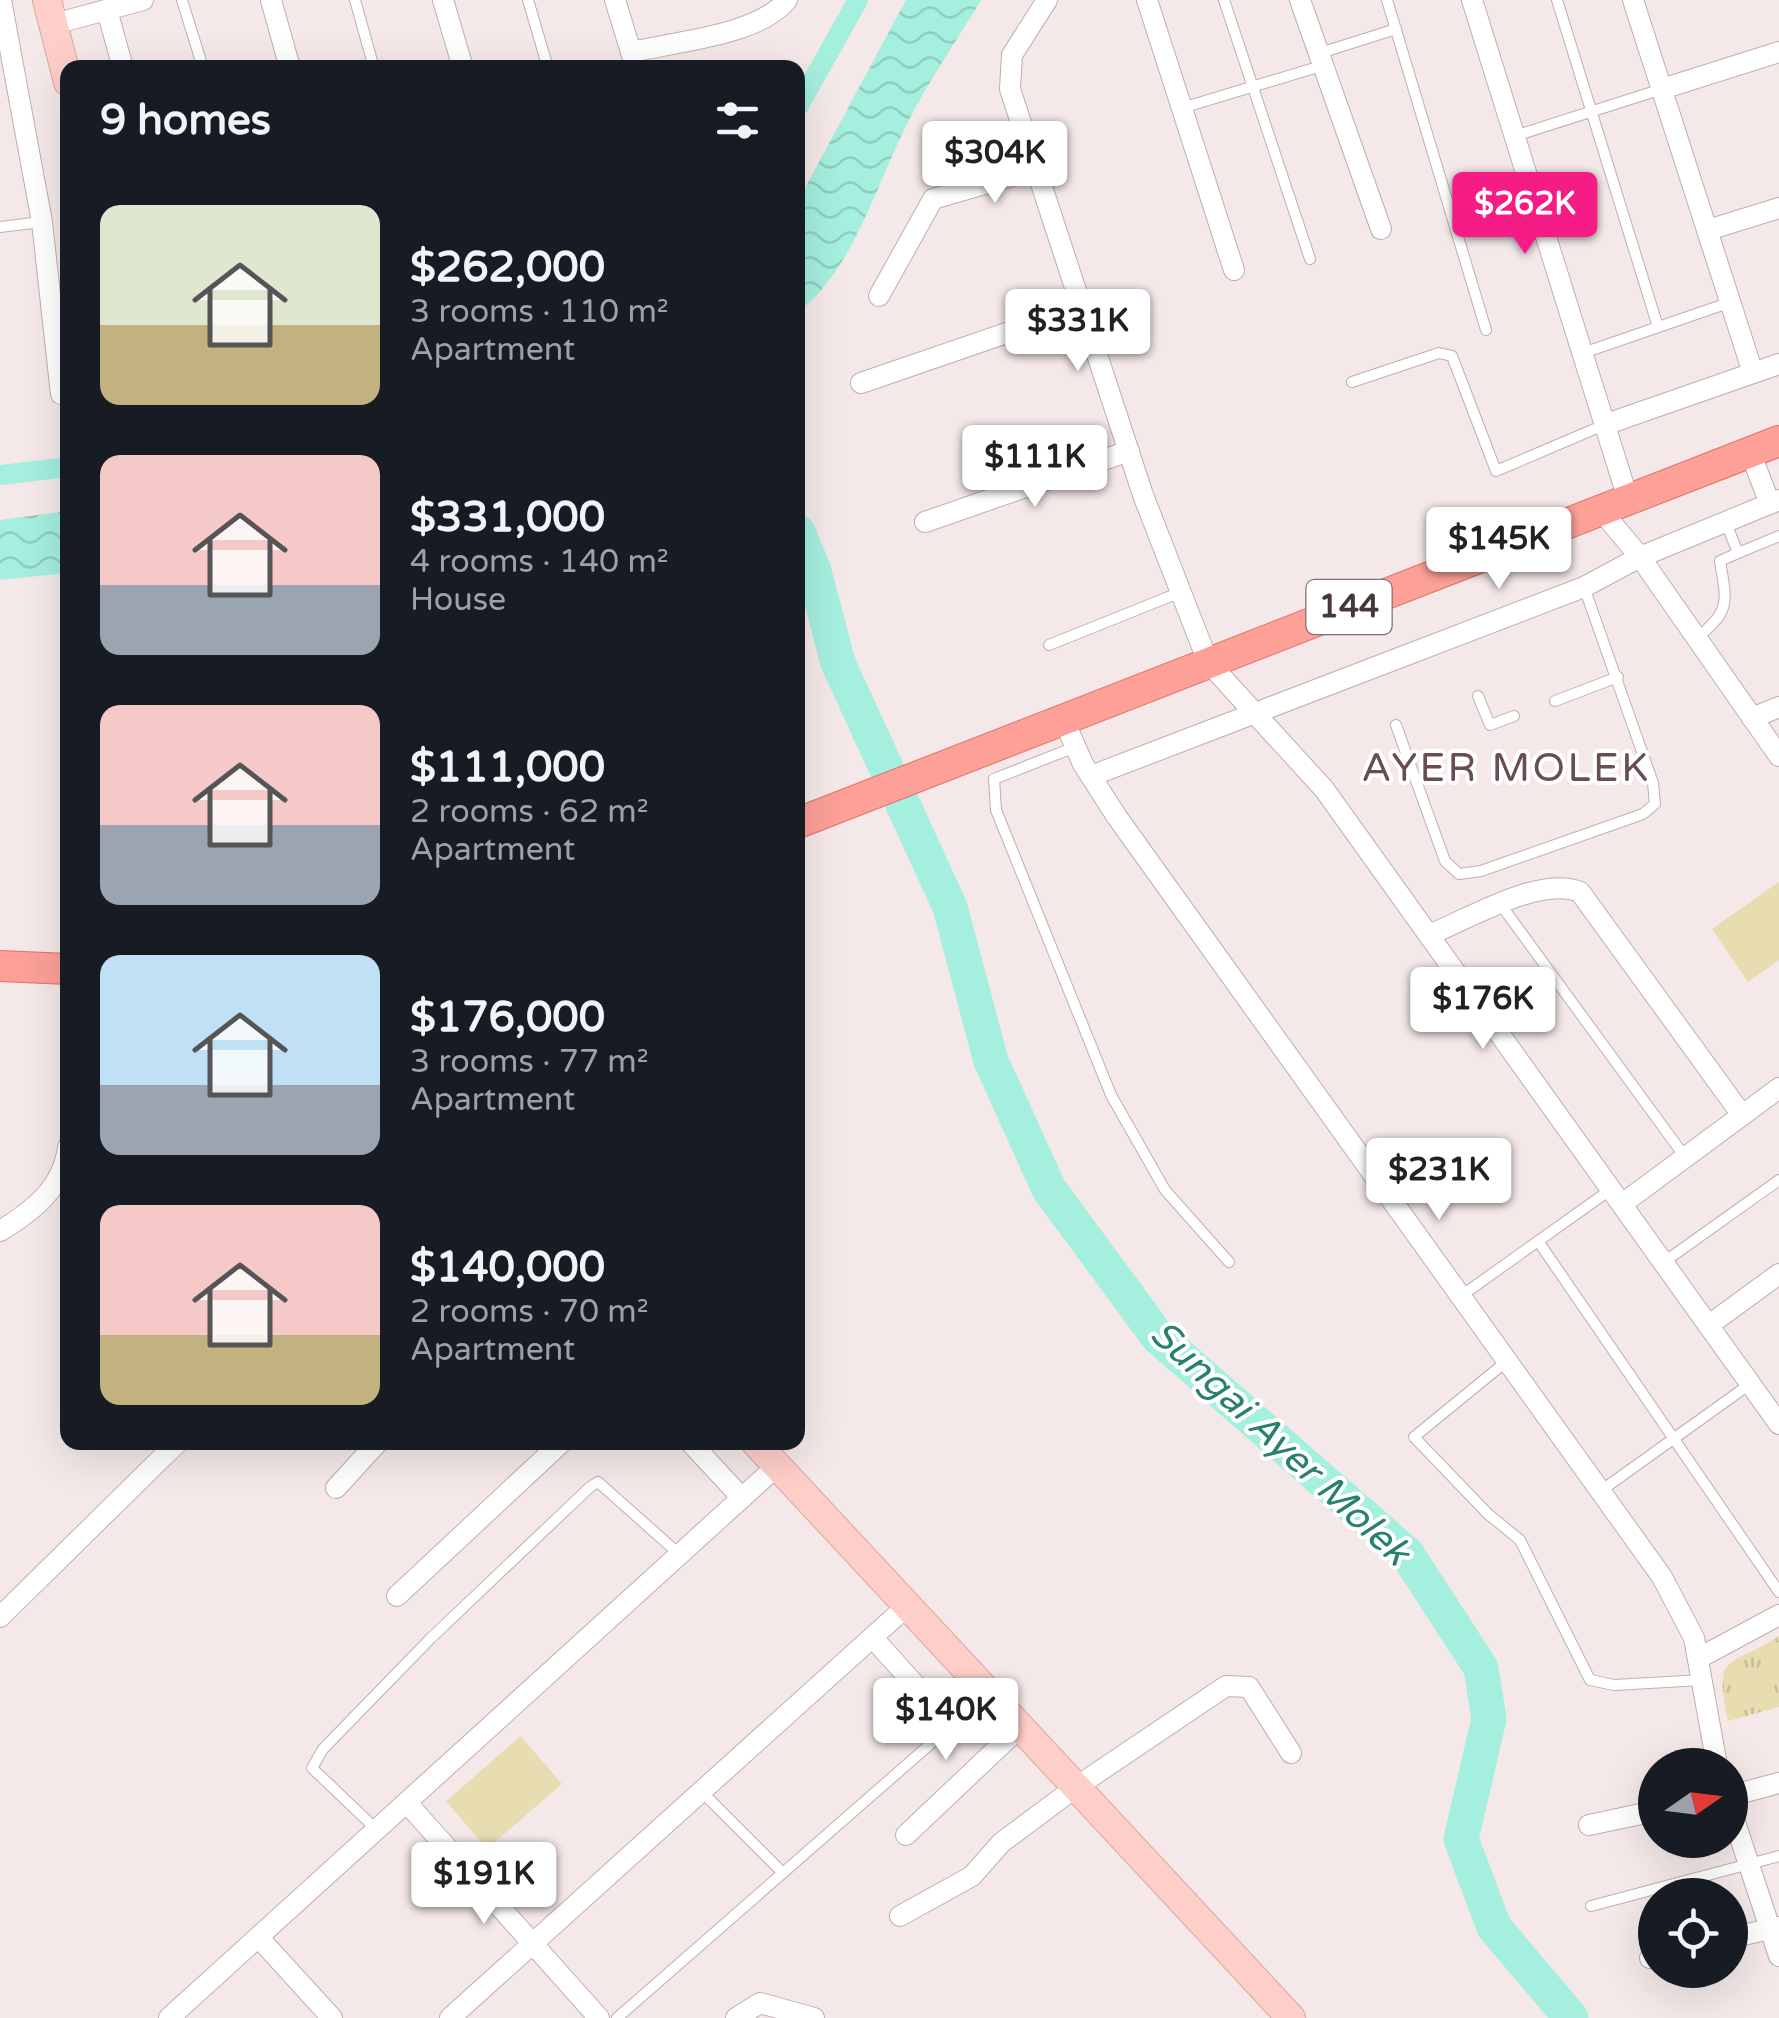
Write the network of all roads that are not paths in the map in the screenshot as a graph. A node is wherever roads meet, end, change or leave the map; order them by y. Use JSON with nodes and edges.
{"nodes":[{"id":1,"x":0,"y":0,"type":"edge"},
{"id":2,"x":142,"y":0,"type":"edge"},
{"id":3,"x":182,"y":0,"type":"edge"},
{"id":4,"x":270,"y":0,"type":"edge"},
{"id":5,"x":355,"y":0,"type":"edge"},
{"id":6,"x":443,"y":0,"type":"edge"},
{"id":7,"x":528,"y":0,"type":"edge"},
{"id":8,"x":614,"y":0,"type":"edge"},
{"id":9,"x":788,"y":0,"type":"edge"},
{"id":10,"x":1047,"y":0,"type":"edge"},
{"id":11,"x":1147,"y":0,"type":"edge"},
{"id":12,"x":1224,"y":0,"type":"edge"},
{"id":13,"x":1300,"y":0,"type":"edge"},
{"id":14,"x":1386,"y":0,"type":"edge"},
{"id":15,"x":1472,"y":0,"type":"edge"},
{"id":16,"x":1557,"y":0,"type":"edge"},
{"id":17,"x":1633,"y":0,"type":"edge"},
{"id":18,"x":107,"y":10,"type":"junction"},
{"id":19,"x":50,"y":12,"type":"edge"},
{"id":20,"x":4,"y":23,"type":"edge"},
{"id":21,"x":1396,"y":29,"type":"junction"},
{"id":22,"x":1779,"y":52,"type":"edge"},
{"id":23,"x":62,"y":60,"type":"edge"},
{"id":24,"x":121,"y":60,"type":"edge"},
{"id":25,"x":201,"y":60,"type":"edge"},
{"id":26,"x":288,"y":60,"type":"edge"},
{"id":27,"x":372,"y":60,"type":"edge"},
{"id":28,"x":462,"y":60,"type":"edge"},
{"id":29,"x":546,"y":60,"type":"edge"},
{"id":30,"x":633,"y":60,"type":"edge"},
{"id":31,"x":1319,"y":60,"type":"junction"},
{"id":32,"x":1255,"y":86,"type":"junction"},
{"id":33,"x":1662,"y":89,"type":"junction"},
{"id":34,"x":1182,"y":108,"type":"junction"},
{"id":35,"x":1592,"y":112,"type":"junction"},
{"id":36,"x":1514,"y":136,"type":"junction"},
{"id":37,"x":1036,"y":168,"type":"junction"},
{"id":38,"x":1779,"y":208,"type":"edge"},
{"id":39,"x":42,"y":222,"type":"junction"},
{"id":40,"x":0,"y":228,"type":"edge"},
{"id":41,"x":1381,"y":229,"type":"dead end"},
{"id":42,"x":1708,"y":230,"type":"junction"},
{"id":43,"x":1310,"y":259,"type":"dead end"},
{"id":44,"x":1234,"y":270,"type":"dead end"},
{"id":45,"x":879,"y":296,"type":"dead end"},
{"id":46,"x":1732,"y":302,"type":"junction"},
{"id":47,"x":1082,"y":307,"type":"junction"},
{"id":48,"x":1658,"y":328,"type":"junction"},
{"id":49,"x":1486,"y":330,"type":"dead end"},
{"id":50,"x":1582,"y":353,"type":"junction"},
{"id":51,"x":1779,"y":364,"type":"edge"},
{"id":52,"x":1753,"y":373,"type":"junction"},
{"id":53,"x":1352,"y":382,"type":"dead end"},
{"id":54,"x":861,"y":383,"type":"dead end"},
{"id":55,"x":60,"y":385,"type":"edge"},
{"id":56,"x":1604,"y":425,"type":"junction"},
{"id":57,"x":1779,"y":440,"type":"edge"},
{"id":58,"x":1129,"y":451,"type":"junction"},
{"id":59,"x":1750,"y":452,"type":"junction"},
{"id":60,"x":1774,"y":502,"type":"edge"},
{"id":61,"x":1614,"y":504,"type":"junction"},
{"id":62,"x":1725,"y":521,"type":"junction"},
{"id":63,"x":926,"y":522,"type":"dead end"},
{"id":64,"x":1779,"y":536,"type":"edge"},
{"id":65,"x":1738,"y":553,"type":"junction"},
{"id":66,"x":1640,"y":558,"type":"junction"},
{"id":67,"x":1584,"y":587,"type":"junction"},
{"id":68,"x":1181,"y":592,"type":"junction"},
{"id":69,"x":1696,"y":640,"type":"junction"},
{"id":70,"x":1050,"y":645,"type":"dead end"},
{"id":71,"x":1208,"y":662,"type":"junction"},
{"id":72,"x":1618,"y":676,"type":"junction"},
{"id":73,"x":1478,"y":696,"type":"dead end"},
{"id":74,"x":1554,"y":701,"type":"dead end"},
{"id":75,"x":1779,"y":707,"type":"edge"},
{"id":76,"x":1254,"y":710,"type":"junction"},
{"id":77,"x":1514,"y":716,"type":"dead end"},
{"id":78,"x":1063,"y":718,"type":"junction"},
{"id":79,"x":1752,"y":718,"type":"junction"},
{"id":80,"x":1396,"y":726,"type":"dead end"},
{"id":81,"x":1076,"y":746,"type":"junction"},
{"id":82,"x":1779,"y":756,"type":"edge"},
{"id":83,"x":1091,"y":776,"type":"junction"},
{"id":84,"x":805,"y":821,"type":"edge"},
{"id":85,"x":1501,"y":906,"type":"junction"},
{"id":86,"x":1429,"y":936,"type":"junction"},
{"id":87,"x":60,"y":961,"type":"edge"},
{"id":88,"x":6,"y":967,"type":"edge"},
{"id":89,"x":60,"y":969,"type":"edge"},
{"id":90,"x":60,"y":977,"type":"edge"},
{"id":91,"x":1779,"y":1088,"type":"edge"},
{"id":92,"x":1742,"y":1115,"type":"junction"},
{"id":93,"x":1685,"y":1157,"type":"junction"},
{"id":94,"x":60,"y":1174,"type":"edge"},
{"id":95,"x":1779,"y":1180,"type":"edge"},
{"id":96,"x":1617,"y":1197,"type":"junction"},
{"id":97,"x":0,"y":1230,"type":"edge"},
{"id":98,"x":1538,"y":1241,"type":"junction"},
{"id":99,"x":1229,"y":1262,"type":"dead end"},
{"id":100,"x":1664,"y":1262,"type":"junction"},
{"id":101,"x":1779,"y":1274,"type":"edge"},
{"id":102,"x":1461,"y":1296,"type":"junction"},
{"id":103,"x":1709,"y":1324,"type":"junction"},
{"id":104,"x":1508,"y":1360,"type":"junction"},
{"id":105,"x":1750,"y":1384,"type":"junction"},
{"id":106,"x":1779,"y":1424,"type":"edge"},
{"id":107,"x":1675,"y":1437,"type":"junction"},
{"id":108,"x":170,"y":1450,"type":"edge"},
{"id":109,"x":371,"y":1450,"type":"edge"},
{"id":110,"x":553,"y":1450,"type":"edge"},
{"id":111,"x":697,"y":1450,"type":"edge"},
{"id":112,"x":762,"y":1450,"type":"edge"},
{"id":113,"x":777,"y":1466,"type":"junction"},
{"id":114,"x":336,"y":1488,"type":"dead end"},
{"id":115,"x":1602,"y":1490,"type":"junction"},
{"id":116,"x":742,"y":1498,"type":"junction"},
{"id":117,"x":681,"y":1556,"type":"junction"},
{"id":118,"x":1779,"y":1592,"type":"edge"},
{"id":119,"x":397,"y":1596,"type":"dead end"},
{"id":120,"x":907,"y":1606,"type":"junction"},
{"id":121,"x":1779,"y":1615,"type":"edge"},
{"id":122,"x":0,"y":1617,"type":"edge"},
{"id":123,"x":873,"y":1638,"type":"junction"},
{"id":124,"x":1699,"y":1658,"type":"junction"},
{"id":125,"x":1704,"y":1680,"type":"junction"},
{"id":126,"x":952,"y":1726,"type":"joint"},
{"id":127,"x":1020,"y":1727,"type":"junction"},
{"id":128,"x":1714,"y":1748,"type":"edge"},
{"id":129,"x":1291,"y":1753,"type":"dead end"},
{"id":130,"x":1779,"y":1783,"type":"edge"},
{"id":131,"x":1076,"y":1787,"type":"junction"},
{"id":132,"x":1748,"y":1791,"type":"edge"},
{"id":133,"x":702,"y":1793,"type":"junction"},
{"id":134,"x":406,"y":1803,"type":"junction"},
{"id":135,"x":1638,"y":1815,"type":"edge"},
{"id":136,"x":1589,"y":1825,"type":"dead end"},
{"id":137,"x":377,"y":1830,"type":"junction"},
{"id":138,"x":906,"y":1834,"type":"dead end"},
{"id":139,"x":1779,"y":1856,"type":"edge"},
{"id":140,"x":1746,"y":1858,"type":"edge"},
{"id":141,"x":1748,"y":1863,"type":"junction"},
{"id":142,"x":783,"y":1873,"type":"junction"},
{"id":143,"x":1591,"y":1906,"type":"dead end"},
{"id":144,"x":900,"y":1916,"type":"dead end"},
{"id":145,"x":1774,"y":1928,"type":"edge"},
{"id":146,"x":1748,"y":1934,"type":"edge"},
{"id":147,"x":259,"y":1938,"type":"junction"},
{"id":148,"x":532,"y":1944,"type":"junction"},
{"id":149,"x":1779,"y":1956,"type":"edge"},
{"id":150,"x":454,"y":2017,"type":"edge"},
{"id":151,"x":169,"y":2018,"type":"edge"},
{"id":152,"x":332,"y":2018,"type":"edge"},
{"id":153,"x":599,"y":2018,"type":"edge"},
{"id":154,"x":617,"y":2018,"type":"edge"},
{"id":155,"x":736,"y":2018,"type":"edge"},
{"id":156,"x":814,"y":2018,"type":"edge"},
{"id":157,"x":1291,"y":2018,"type":"edge"}],
"edges":[{"from":1,"to":20,"type":"street"},
{"from":2,"to":18,"type":"street"},
{"from":3,"to":25,"type":"lane"},
{"from":4,"to":26,"type":"street"},
{"from":5,"to":27,"type":"lane"},
{"from":6,"to":28,"type":"street"},
{"from":7,"to":29,"type":"lane"},
{"from":8,"to":30,"type":"street"},
{"from":9,"to":30,"type":"street"},
{"from":10,"to":37,"type":"street"},
{"from":11,"to":34,"type":"street"},
{"from":12,"to":32,"type":"lane"},
{"from":13,"to":31,"type":"street"},
{"from":14,"to":21,"type":"lane"},
{"from":15,"to":36,"type":"street"},
{"from":16,"to":35,"type":"lane"},
{"from":17,"to":33,"type":"street"},
{"from":18,"to":19,"type":"street"},
{"from":18,"to":24,"type":"street"},
{"from":19,"to":23,"type":"main road"},
{"from":20,"to":39,"type":"street"},
{"from":21,"to":31,"type":"lane"},
{"from":21,"to":49,"type":"lane"},
{"from":22,"to":33,"type":"street"},
{"from":31,"to":32,"type":"lane"},
{"from":31,"to":41,"type":"street"},
{"from":32,"to":34,"type":"lane"},
{"from":32,"to":43,"type":"lane"},
{"from":33,"to":35,"type":"lane"},
{"from":33,"to":42,"type":"street"},
{"from":34,"to":44,"type":"street"},
{"from":35,"to":36,"type":"lane"},
{"from":35,"to":48,"type":"lane"},
{"from":36,"to":50,"type":"street"},
{"from":37,"to":45,"type":"street"},
{"from":37,"to":47,"type":"street"},
{"from":38,"to":42,"type":"street"},
{"from":39,"to":40,"type":"lane"},
{"from":39,"to":55,"type":"street"},
{"from":42,"to":46,"type":"street"},
{"from":46,"to":48,"type":"lane"},
{"from":46,"to":52,"type":"street"},
{"from":47,"to":54,"type":"street"},
{"from":47,"to":58,"type":"street"},
{"from":48,"to":50,"type":"lane"},
{"from":50,"to":56,"type":"street"},
{"from":51,"to":52,"type":"street"},
{"from":52,"to":56,"type":"street"},
{"from":53,"to":56,"type":"lane"},
{"from":56,"to":61,"type":"street"},
{"from":57,"to":59,"type":"main road","number":"144"},
{"from":58,"to":63,"type":"street"},
{"from":58,"to":68,"type":"street"},
{"from":59,"to":60,"type":"street"},
{"from":59,"to":61,"type":"main road","number":"144"},
{"from":60,"to":62,"type":"street"},
{"from":61,"to":66,"type":"street"},
{"from":61,"to":71,"type":"main road","number":"144"},
{"from":62,"to":65,"type":"lane"},
{"from":62,"to":66,"type":"street"},
{"from":64,"to":65,"type":"lane"},
{"from":65,"to":69,"type":"lane"},
{"from":66,"to":67,"type":"street"},
{"from":66,"to":69,"type":"street"},
{"from":67,"to":72,"type":"lane"},
{"from":67,"to":76,"type":"street"},
{"from":68,"to":70,"type":"lane"},
{"from":68,"to":71,"type":"street"},
{"from":69,"to":79,"type":"street"},
{"from":71,"to":76,"type":"street"},
{"from":71,"to":78,"type":"main road","number":"144"},
{"from":72,"to":74,"type":"lane"},
{"from":72,"to":80,"type":"lane"},
{"from":73,"to":77,"type":"lane"},
{"from":75,"to":79,"type":"street"},
{"from":76,"to":83,"type":"street"},
{"from":76,"to":86,"type":"street"},
{"from":78,"to":81,"type":"street"},
{"from":78,"to":84,"type":"main road","number":"144"},
{"from":79,"to":82,"type":"street"},
{"from":81,"to":83,"type":"street"},
{"from":81,"to":99,"type":"lane"},
{"from":83,"to":102,"type":"street"},
{"from":85,"to":86,"type":"street"},
{"from":85,"to":92,"type":"street"},
{"from":85,"to":93,"type":"lane"},
{"from":86,"to":96,"type":"street"},
{"from":87,"to":88,"type":"main road"},
{"from":88,"to":89,"type":"main road"},
{"from":88,"to":90,"type":"main road"},
{"from":91,"to":92,"type":"street"},
{"from":92,"to":93,"type":"street"},
{"from":93,"to":96,"type":"street"},
{"from":94,"to":97,"type":"street"},
{"from":95,"to":100,"type":"lane"},
{"from":96,"to":98,"type":"lane"},
{"from":96,"to":100,"type":"street"},
{"from":98,"to":102,"type":"lane"},
{"from":98,"to":107,"type":"lane"},
{"from":100,"to":103,"type":"street"},
{"from":101,"to":103,"type":"street"},
{"from":102,"to":104,"type":"street"},
{"from":103,"to":105,"type":"street"},
{"from":104,"to":115,"type":"street"},
{"from":104,"to":125,"type":"lane"},
{"from":105,"to":106,"type":"street"},
{"from":105,"to":107,"type":"lane"},
{"from":107,"to":115,"type":"lane"},
{"from":107,"to":118,"type":"lane"},
{"from":108,"to":122,"type":"street"},
{"from":109,"to":114,"type":"street"},
{"from":110,"to":119,"type":"street"},
{"from":111,"to":116,"type":"street"},
{"from":112,"to":113,"type":"main road"},
{"from":113,"to":116,"type":"street"},
{"from":113,"to":120,"type":"main road"},
{"from":115,"to":124,"type":"street"},
{"from":116,"to":117,"type":"street"},
{"from":117,"to":134,"type":"street"},
{"from":117,"to":137,"type":"lane"},
{"from":120,"to":123,"type":"street"},
{"from":120,"to":127,"type":"main road"},
{"from":121,"to":124,"type":"street"},
{"from":123,"to":126,"type":"street"},
{"from":123,"to":133,"type":"street"},
{"from":124,"to":125,"type":"street"},
{"from":125,"to":128,"type":"street"},
{"from":126,"to":142,"type":"lane"},
{"from":127,"to":131,"type":"main road"},
{"from":127,"to":138,"type":"street"},
{"from":129,"to":131,"type":"street"},
{"from":130,"to":132,"type":"street"},
{"from":131,"to":144,"type":"street"},
{"from":131,"to":157,"type":"main road"},
{"from":133,"to":142,"type":"lane"},
{"from":133,"to":148,"type":"street"},
{"from":134,"to":137,"type":"street"},
{"from":134,"to":148,"type":"street"},
{"from":135,"to":136,"type":"street"},
{"from":137,"to":147,"type":"street"},
{"from":139,"to":141,"type":"lane"},
{"from":140,"to":141,"type":"street"},
{"from":141,"to":143,"type":"lane"},
{"from":141,"to":145,"type":"street"},
{"from":142,"to":154,"type":"lane"},
{"from":145,"to":146,"type":"street"},
{"from":145,"to":149,"type":"street"},
{"from":147,"to":151,"type":"street"},
{"from":147,"to":152,"type":"street"},
{"from":148,"to":150,"type":"street"},
{"from":148,"to":153,"type":"street"},
{"from":155,"to":156,"type":"street"}]}
